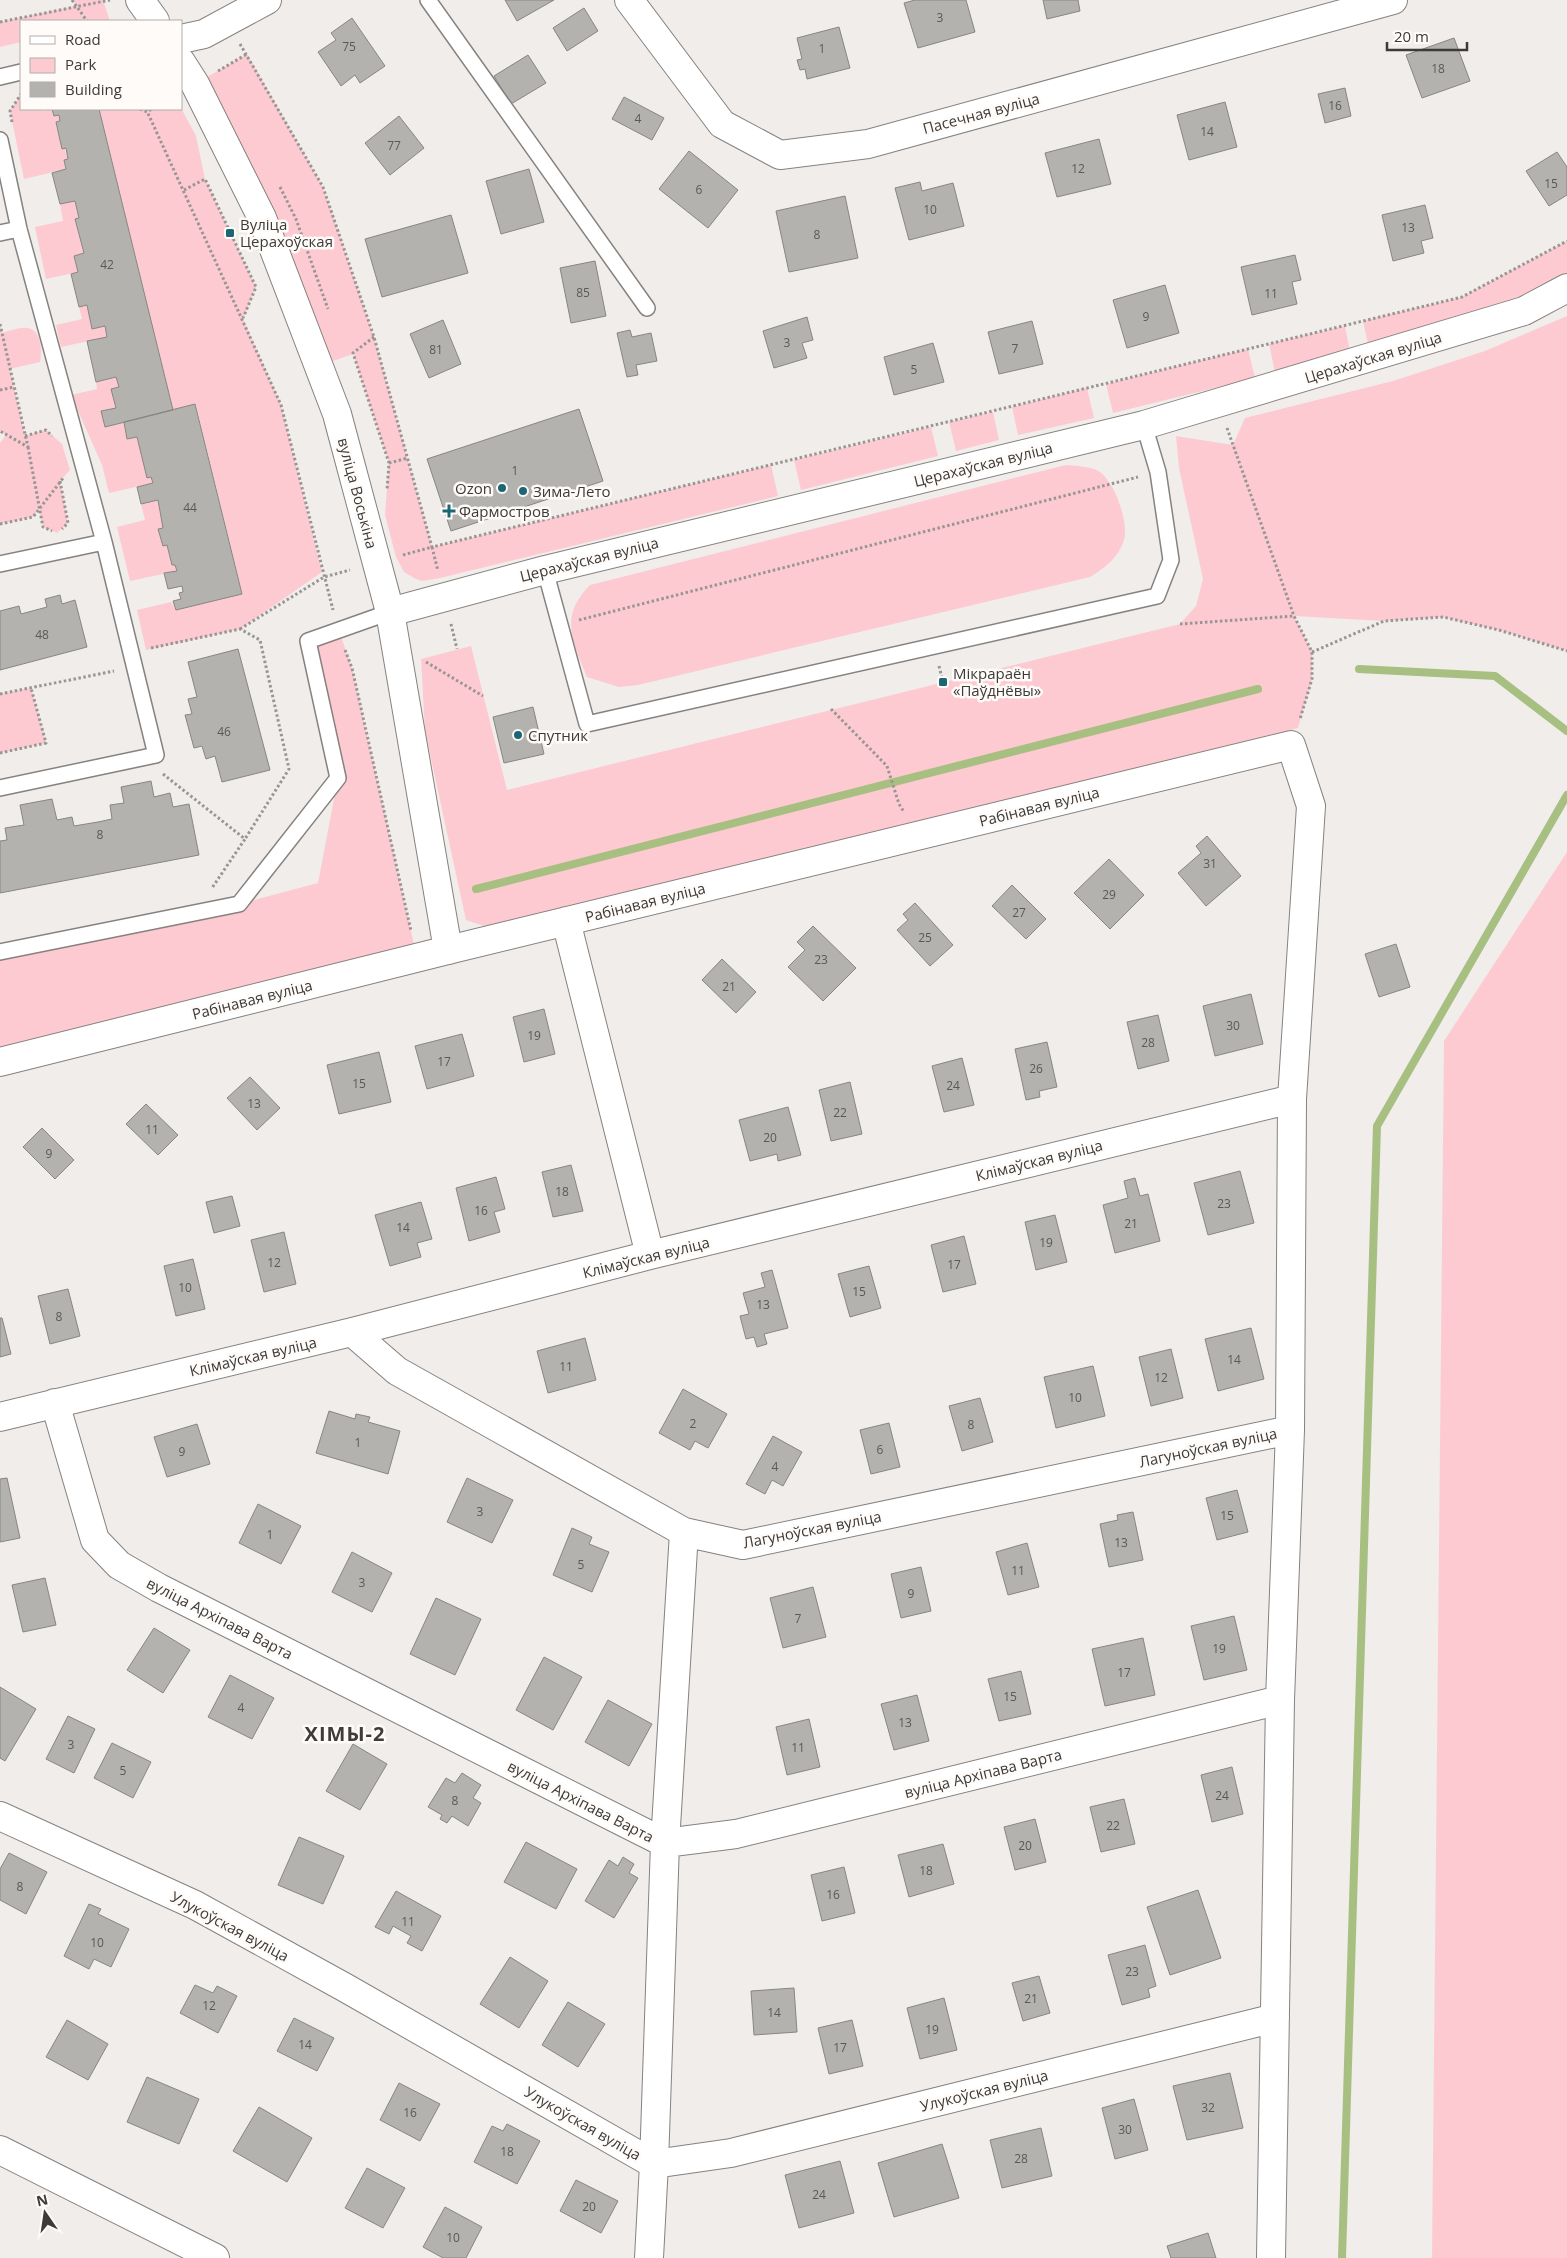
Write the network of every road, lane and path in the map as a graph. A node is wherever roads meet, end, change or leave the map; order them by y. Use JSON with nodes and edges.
{"nodes":[{"id":1,"x":72,"y":0,"type":"edge"},
{"id":2,"x":110,"y":0,"type":"edge"},
{"id":3,"x":140,"y":0,"type":"edge"},
{"id":4,"x":267,"y":0,"type":"edge"},
{"id":5,"x":428,"y":0,"type":"edge"},
{"id":6,"x":629,"y":0,"type":"edge"},
{"id":7,"x":1393,"y":0,"type":"edge"},
{"id":8,"x":76,"y":6,"type":"junction"},
{"id":9,"x":87,"y":20,"type":"edge"},
{"id":10,"x":153,"y":20,"type":"edge"},
{"id":11,"x":0,"y":22,"type":"edge"},
{"id":12,"x":224,"y":23,"type":"junction"},
{"id":13,"x":182,"y":39,"type":"edge"},
{"id":14,"x":248,"y":54,"type":"junction"},
{"id":15,"x":182,"y":64,"type":"edge"},
{"id":16,"x":217,"y":71,"type":"dead end"},
{"id":17,"x":20,"y":72,"type":"edge"},
{"id":18,"x":0,"y":77,"type":"edge"},
{"id":19,"x":147,"y":110,"type":"edge"},
{"id":20,"x":0,"y":140,"type":"edge"},
{"id":21,"x":184,"y":190,"type":"junction"},
{"id":22,"x":19,"y":229,"type":"junction"},
{"id":23,"x":0,"y":233,"type":"edge"},
{"id":24,"x":1567,"y":241,"type":"edge"},
{"id":25,"x":1567,"y":288,"type":"edge"},
{"id":26,"x":647,"y":308,"type":"dead end"},
{"id":27,"x":242,"y":319,"type":"junction"},
{"id":28,"x":0,"y":324,"type":"edge"},
{"id":29,"x":374,"y":337,"type":"junction"},
{"id":30,"x":14,"y":387,"type":"junction"},
{"id":31,"x":0,"y":390,"type":"edge"},
{"id":32,"x":1218,"y":404,"type":"junction"},
{"id":33,"x":1144,"y":425,"type":"junction"},
{"id":34,"x":0,"y":431,"type":"edge"},
{"id":35,"x":25,"y":436,"type":"junction"},
{"id":36,"x":57,"y":440,"type":"dead end"},
{"id":37,"x":28,"y":447,"type":"junction"},
{"id":38,"x":408,"y":458,"type":"junction"},
{"id":39,"x":1158,"y":472,"type":"junction"},
{"id":40,"x":65,"y":476,"type":"dead end"},
{"id":41,"x":60,"y":481,"type":"junction"},
{"id":42,"x":39,"y":509,"type":"junction"},
{"id":43,"x":0,"y":524,"type":"edge"},
{"id":44,"x":104,"y":542,"type":"junction"},
{"id":45,"x":432,"y":547,"type":"junction"},
{"id":46,"x":396,"y":557,"type":"dead end"},
{"id":47,"x":0,"y":564,"type":"edge"},
{"id":48,"x":358,"y":568,"type":"dead end"},
{"id":49,"x":545,"y":570,"type":"junction"},
{"id":50,"x":324,"y":577,"type":"junction"},
{"id":51,"x":440,"y":578,"type":"dead end"},
{"id":52,"x":390,"y":612,"type":"junction"},
{"id":53,"x":449,"y":616,"type":"dead end"},
{"id":54,"x":1294,"y":616,"type":"junction"},
{"id":55,"x":559,"y":624,"type":"junction"},
{"id":56,"x":1180,"y":624,"type":"dead end"},
{"id":57,"x":240,"y":629,"type":"junction"},
{"id":58,"x":339,"y":632,"type":"junction"},
{"id":59,"x":457,"y":649,"type":"dead end"},
{"id":60,"x":146,"y":650,"type":"dead end"},
{"id":61,"x":1567,"y":651,"type":"edge"},
{"id":62,"x":1312,"y":652,"type":"junction"},
{"id":63,"x":421,"y":660,"type":"dead end"},
{"id":64,"x":112,"y":661,"type":"dead end"},
{"id":65,"x":114,"y":671,"type":"junction"},
{"id":66,"x":136,"y":674,"type":"junction"},
{"id":67,"x":31,"y":688,"type":"junction"},
{"id":68,"x":0,"y":694,"type":"edge"},
{"id":69,"x":483,"y":696,"type":"dead end"},
{"id":70,"x":831,"y":709,"type":"dead end"},
{"id":71,"x":1292,"y":745,"type":"junction"},
{"id":72,"x":0,"y":752,"type":"edge"},
{"id":73,"x":156,"y":769,"type":"dead end"},
{"id":74,"x":0,"y":788,"type":"edge"},
{"id":75,"x":898,"y":804,"type":"dead end"},
{"id":76,"x":245,"y":839,"type":"junction"},
{"id":77,"x":207,"y":896,"type":"dead end"},
{"id":78,"x":566,"y":921,"type":"junction"},
{"id":79,"x":448,"y":950,"type":"junction"},
{"id":80,"x":0,"y":952,"type":"edge"},
{"id":81,"x":417,"y":958,"type":"junction"},
{"id":82,"x":0,"y":1062,"type":"edge"},
{"id":83,"x":1292,"y":1099,"type":"junction"},
{"id":84,"x":650,"y":1255,"type":"junction"},
{"id":85,"x":352,"y":1332,"type":"junction"},
{"id":86,"x":55,"y":1403,"type":"junction"},
{"id":87,"x":0,"y":1417,"type":"edge"},
{"id":88,"x":1290,"y":1430,"type":"junction"},
{"id":89,"x":684,"y":1532,"type":"junction"},
{"id":90,"x":1280,"y":1700,"type":"junction"},
{"id":91,"x":0,"y":1816,"type":"edge"},
{"id":92,"x":664,"y":1843,"type":"junction"},
{"id":93,"x":1275,"y":2018,"type":"junction"},
{"id":94,"x":0,"y":2150,"type":"edge"},
{"id":95,"x":654,"y":2164,"type":"junction"},
{"id":96,"x":215,"y":2258,"type":"edge"},
{"id":97,"x":648,"y":2258,"type":"edge"},
{"id":98,"x":1271,"y":2258,"type":"edge"}],
"edges":[{"from":1,"to":8,"type":"path"},
{"from":2,"to":8,"type":"path"},
{"from":3,"to":10,"type":"street"},
{"from":4,"to":12,"type":"street"},
{"from":5,"to":26,"type":"lane"},
{"from":6,"to":7,"type":"street","name":"Пасечная вуліца"},
{"from":8,"to":9,"type":"path"},
{"from":8,"to":11,"type":"path"},
{"from":12,"to":13,"type":"street"},
{"from":12,"to":14,"type":"path"},
{"from":14,"to":16,"type":"path"},
{"from":14,"to":29,"type":"path"},
{"from":15,"to":52,"type":"street","name":"вуліца Воськіна"},
{"from":17,"to":18,"type":"lane"},
{"from":19,"to":21,"type":"path"},
{"from":20,"to":22,"type":"lane"},
{"from":21,"to":27,"type":"path"},
{"from":21,"to":27,"type":"path"},
{"from":22,"to":23,"type":"lane"},
{"from":22,"to":44,"type":"lane"},
{"from":24,"to":45,"type":"path"},
{"from":25,"to":32,"type":"street","name":"Церахаўская вуліца"},
{"from":27,"to":50,"type":"path"},
{"from":28,"to":30,"type":"path"},
{"from":29,"to":38,"type":"path"},
{"from":29,"to":38,"type":"path"},
{"from":30,"to":31,"type":"path"},
{"from":30,"to":35,"type":"path"},
{"from":32,"to":33,"type":"street","name":"Церахаўская вуліца"},
{"from":32,"to":54,"type":"path"},
{"from":33,"to":39,"type":"lane"},
{"from":33,"to":49,"type":"street","name":"Церахаўская вуліца"},
{"from":34,"to":37,"type":"path"},
{"from":35,"to":36,"type":"path"},
{"from":35,"to":37,"type":"path"},
{"from":37,"to":42,"type":"path"},
{"from":38,"to":45,"type":"path"},
{"from":39,"to":55,"type":"path"},
{"from":39,"to":55,"type":"lane"},
{"from":40,"to":41,"type":"path"},
{"from":41,"to":42,"type":"path"},
{"from":41,"to":42,"type":"path"},
{"from":42,"to":43,"type":"path"},
{"from":44,"to":47,"type":"lane"},
{"from":44,"to":66,"type":"lane"},
{"from":45,"to":46,"type":"path"},
{"from":45,"to":51,"type":"path"},
{"from":48,"to":50,"type":"path"},
{"from":49,"to":52,"type":"street","name":"Церахаўская вуліца"},
{"from":49,"to":55,"type":"lane"},
{"from":50,"to":57,"type":"path"},
{"from":50,"to":58,"type":"path"},
{"from":52,"to":58,"type":"lane"},
{"from":52,"to":79,"type":"street","name":"вуліца Воськіна"},
{"from":53,"to":59,"type":"path"},
{"from":54,"to":56,"type":"path"},
{"from":54,"to":62,"type":"path"},
{"from":57,"to":60,"type":"path"},
{"from":57,"to":76,"type":"path"},
{"from":58,"to":80,"type":"lane"},
{"from":58,"to":81,"type":"path"},
{"from":61,"to":62,"type":"path"},
{"from":62,"to":71,"type":"path"},
{"from":63,"to":69,"type":"path"},
{"from":64,"to":65,"type":"path"},
{"from":65,"to":66,"type":"path"},
{"from":65,"to":67,"type":"path"},
{"from":66,"to":74,"type":"lane"},
{"from":67,"to":68,"type":"path"},
{"from":67,"to":72,"type":"path"},
{"from":70,"to":75,"type":"path"},
{"from":71,"to":78,"type":"street","name":"Рабінавая вуліца"},
{"from":71,"to":83,"type":"street"},
{"from":73,"to":76,"type":"path"},
{"from":76,"to":77,"type":"path"},
{"from":78,"to":79,"type":"street","name":"Рабінавая вуліца"},
{"from":78,"to":84,"type":"street"},
{"from":79,"to":81,"type":"street","name":"Рабінавая вуліца"},
{"from":81,"to":82,"type":"street","name":"Рабінавая вуліца"},
{"from":83,"to":84,"type":"street","name":"Клімаўская вуліца"},
{"from":83,"to":88,"type":"street"},
{"from":84,"to":85,"type":"street","name":"Клімаўская вуліца"},
{"from":85,"to":86,"type":"street","name":"Клімаўская вуліца"},
{"from":85,"to":89,"type":"street","name":"Лагуноўская вуліца"},
{"from":86,"to":87,"type":"street","name":"Клімаўская вуліца"},
{"from":86,"to":92,"type":"street","name":"вуліца Архіпава Варта"},
{"from":88,"to":89,"type":"street","name":"Лагуноўская вуліца"},
{"from":88,"to":90,"type":"street"},
{"from":89,"to":92,"type":"street"},
{"from":90,"to":92,"type":"street","name":"вуліца Архіпава Варта"},
{"from":90,"to":93,"type":"street"},
{"from":91,"to":95,"type":"street","name":"Улукоўская вуліца"},
{"from":92,"to":95,"type":"street"},
{"from":93,"to":95,"type":"street","name":"Улукоўская вуліца"},
{"from":93,"to":98,"type":"street"},
{"from":94,"to":96,"type":"street"},
{"from":95,"to":97,"type":"street"}]}
